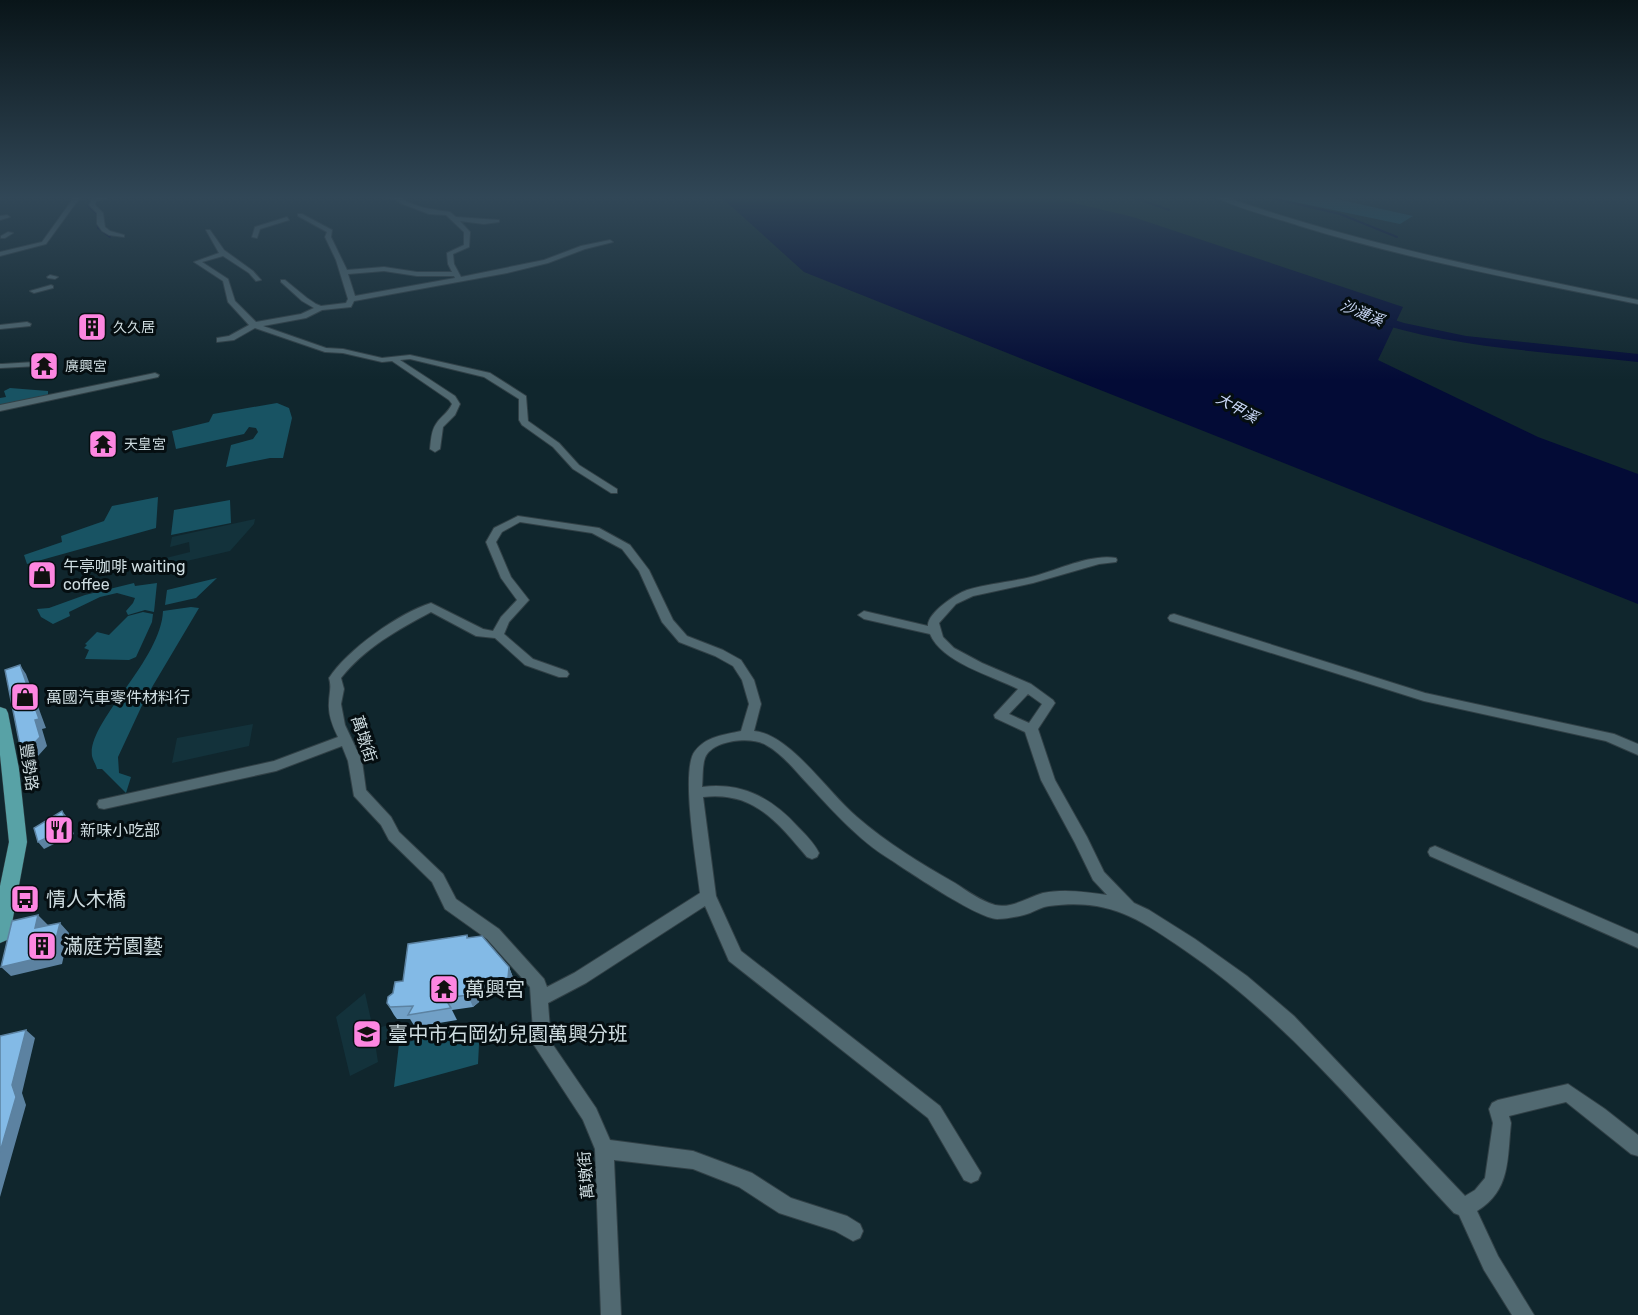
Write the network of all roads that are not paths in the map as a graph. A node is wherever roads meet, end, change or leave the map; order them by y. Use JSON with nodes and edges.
{"nodes":[{"id":1,"x":213,"y":257,"type":"edge"},
{"id":2,"x":229,"y":257,"type":"edge"},
{"id":3,"x":340,"y":257,"type":"edge"},
{"id":4,"x":450,"y":257,"type":"edge"},
{"id":5,"x":557,"y":257,"type":"edge"},
{"id":6,"x":1424,"y":257,"type":"edge"},
{"id":7,"x":344,"y":272,"type":"junction"},
{"id":8,"x":458,"y":277,"type":"junction"},
{"id":9,"x":258,"y":280,"type":"dead end"},
{"id":10,"x":283,"y":281,"type":"dead end"},
{"id":11,"x":51,"y":287,"type":"dead end"},
{"id":12,"x":34,"y":291,"type":"dead end"},
{"id":13,"x":352,"y":299,"type":"junction"},
{"id":14,"x":1638,"y":302,"type":"edge"},
{"id":15,"x":320,"y":308,"type":"junction"},
{"id":16,"x":27,"y":324,"type":"dead end"},
{"id":17,"x":254,"y":325,"type":"junction"},
{"id":18,"x":0,"y":327,"type":"edge"},
{"id":19,"x":220,"y":340,"type":"dead end"},
{"id":20,"x":396,"y":361,"type":"junction"},
{"id":21,"x":35,"y":364,"type":"dead end"},
{"id":22,"x":2,"y":366,"type":"edge"},
{"id":23,"x":155,"y":375,"type":"dead end"},
{"id":24,"x":0,"y":408,"type":"edge"},
{"id":25,"x":435,"y":449,"type":"dead end"},
{"id":26,"x":614,"y":491,"type":"dead end"},
{"id":27,"x":1112,"y":560,"type":"dead end"},
{"id":28,"x":864,"y":615,"type":"dead end"},
{"id":29,"x":1174,"y":618,"type":"dead end"},
{"id":30,"x":935,"y":631,"type":"junction"},
{"id":31,"x":498,"y":634,"type":"junction"},
{"id":32,"x":563,"y":674,"type":"dead end"},
{"id":33,"x":1027,"y":687,"type":"junction"},
{"id":34,"x":0,"y":713,"type":"edge"},
{"id":35,"x":1031,"y":729,"type":"junction"},
{"id":36,"x":746,"y":735,"type":"junction"},
{"id":37,"x":345,"y":740,"type":"junction"},
{"id":38,"x":1638,"y":750,"type":"edge"},
{"id":39,"x":695,"y":793,"type":"junction"},
{"id":40,"x":104,"y":804,"type":"dead end"},
{"id":41,"x":1435,"y":852,"type":"dead end"},
{"id":42,"x":812,"y":853,"type":"dead end"},
{"id":43,"x":708,"y":896,"type":"junction"},
{"id":44,"x":1131,"y":909,"type":"junction"},
{"id":45,"x":0,"y":934,"type":"edge"},
{"id":46,"x":1638,"y":941,"type":"edge"},
{"id":47,"x":540,"y":999,"type":"junction"},
{"id":48,"x":1638,"y":1147,"type":"edge"},
{"id":49,"x":604,"y":1149,"type":"junction"},
{"id":50,"x":971,"y":1173,"type":"dead end"},
{"id":51,"x":1468,"y":1213,"type":"dead end"},
{"id":52,"x":853,"y":1231,"type":"dead end"},
{"id":53,"x":610,"y":1315,"type":"edge"},
{"id":54,"x":1524,"y":1315,"type":"edge"}],
"edges":[{"from":1,"to":17,"type":"street"},
{"from":2,"to":9,"type":"street"},
{"from":3,"to":7,"type":"street"},
{"from":4,"to":8,"type":"street"},
{"from":5,"to":8,"type":"street"},
{"from":6,"to":14,"type":"street"},
{"from":7,"to":8,"type":"street"},
{"from":7,"to":13,"type":"street"},
{"from":8,"to":13,"type":"street"},
{"from":10,"to":15,"type":"street"},
{"from":11,"to":12,"type":"street"},
{"from":13,"to":15,"type":"street"},
{"from":15,"to":17,"type":"street"},
{"from":16,"to":18,"type":"street"},
{"from":17,"to":19,"type":"street"},
{"from":17,"to":20,"type":"street"},
{"from":20,"to":25,"type":"street"},
{"from":20,"to":26,"type":"street"},
{"from":21,"to":22,"type":"street"},
{"from":23,"to":24,"type":"street"},
{"from":27,"to":30,"type":"street"},
{"from":28,"to":30,"type":"street"},
{"from":29,"to":38,"type":"street"},
{"from":30,"to":33,"type":"street"},
{"from":31,"to":32,"type":"street"},
{"from":31,"to":36,"type":"street"},
{"from":31,"to":37,"type":"street","name":"萬墩街"},
{"from":33,"to":35,"type":"street"},
{"from":33,"to":35,"type":"street"},
{"from":34,"to":45,"type":"main road","name":"豐勢路"},
{"from":35,"to":44,"type":"street"},
{"from":36,"to":39,"type":"street"},
{"from":36,"to":44,"type":"street"},
{"from":37,"to":40,"type":"street"},
{"from":37,"to":47,"type":"street","name":"萬墩街"},
{"from":39,"to":42,"type":"street"},
{"from":39,"to":43,"type":"street"},
{"from":41,"to":46,"type":"street"},
{"from":43,"to":47,"type":"street"},
{"from":43,"to":50,"type":"street"},
{"from":44,"to":48,"type":"street"},
{"from":47,"to":49,"type":"street","name":"萬墩街"},
{"from":49,"to":52,"type":"street"},
{"from":49,"to":53,"type":"street","name":"萬墩街"},
{"from":51,"to":54,"type":"street"}]}
